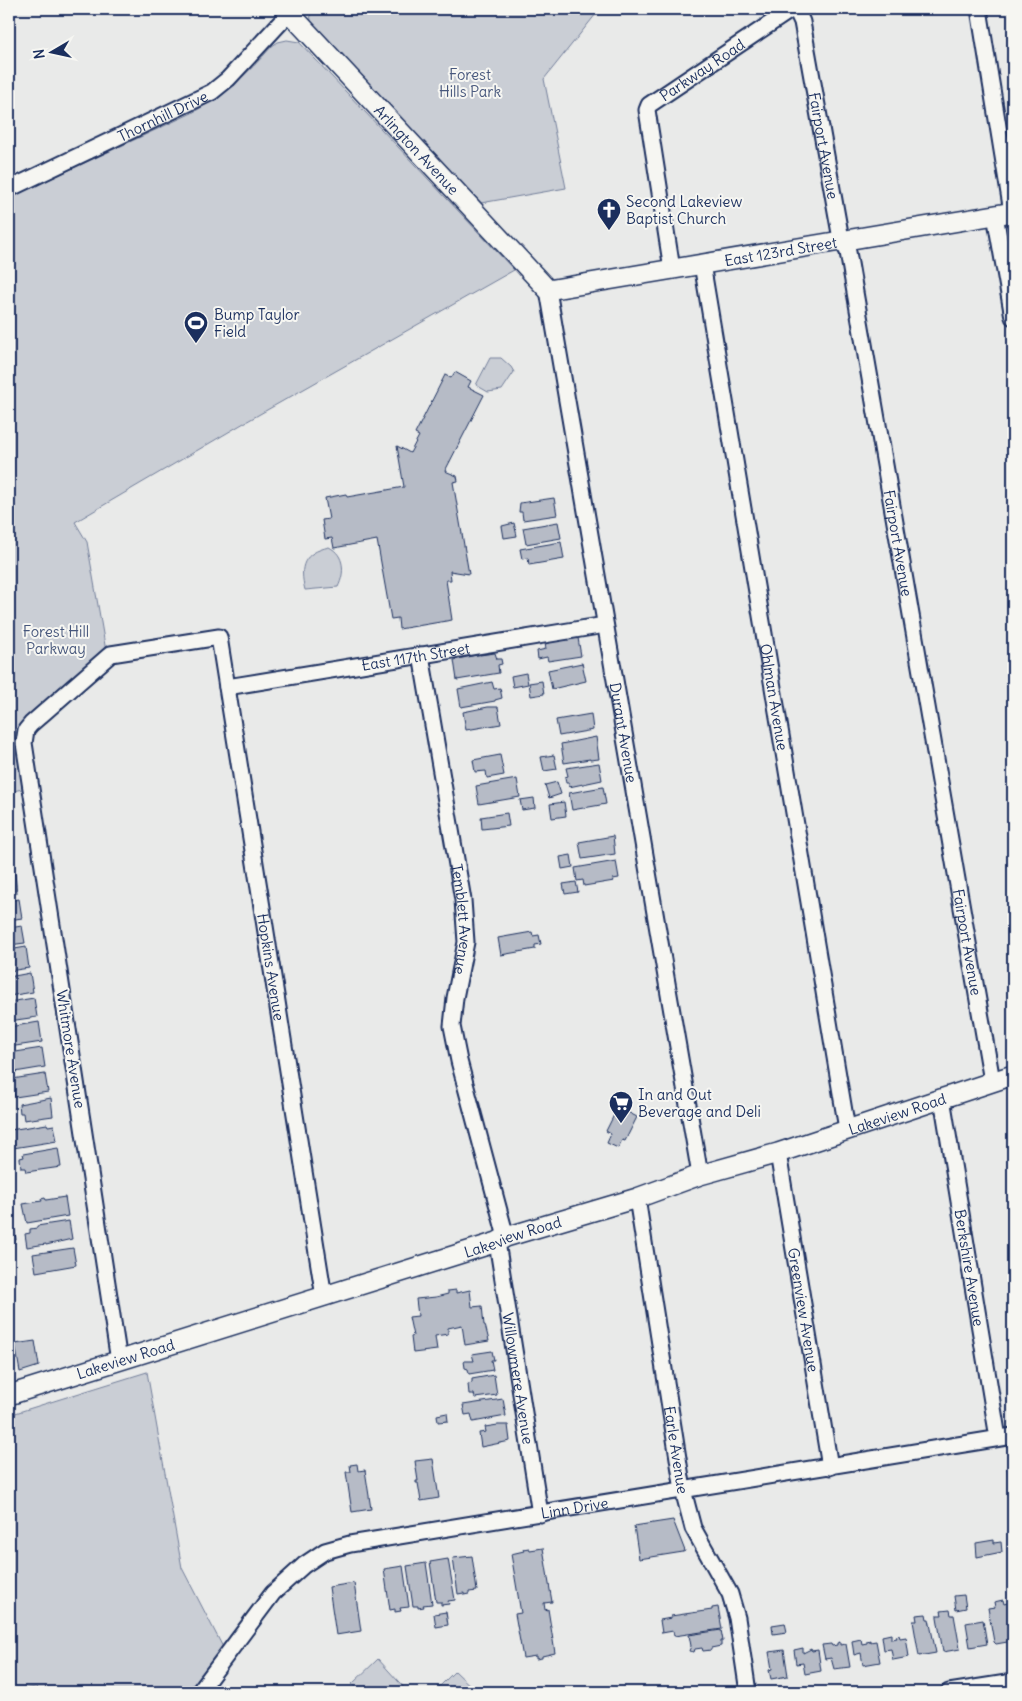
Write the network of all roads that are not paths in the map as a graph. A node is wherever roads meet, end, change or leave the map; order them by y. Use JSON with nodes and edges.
{"nodes":[{"id":1,"x":794,"y":9,"type":"edge"},
{"id":2,"x":979,"y":9,"type":"edge"},
{"id":3,"x":290,"y":10,"type":"edge"},
{"id":4,"x":9,"y":189,"type":"edge"},
{"id":5,"x":1007,"y":213,"type":"edge"},
{"id":6,"x":841,"y":240,"type":"junction"},
{"id":7,"x":702,"y":264,"type":"junction"},
{"id":8,"x":672,"y":269,"type":"junction"},
{"id":9,"x":548,"y":290,"type":"junction"},
{"id":10,"x":1013,"y":317,"type":"edge"},
{"id":11,"x":605,"y":625,"type":"junction"},
{"id":12,"x":421,"y":655,"type":"junction"},
{"id":13,"x":226,"y":687,"type":"junction"},
{"id":14,"x":24,"y":737,"type":"joint"},
{"id":15,"x":1013,"y":1075,"type":"edge"},
{"id":16,"x":992,"y":1081,"type":"junction"},
{"id":17,"x":942,"y":1098,"type":"junction"},
{"id":18,"x":847,"y":1129,"type":"junction"},
{"id":19,"x":778,"y":1152,"type":"junction"},
{"id":20,"x":700,"y":1175,"type":"junction"},
{"id":21,"x":637,"y":1198,"type":"junction"},
{"id":22,"x":501,"y":1240,"type":"junction"},
{"id":23,"x":324,"y":1297,"type":"junction"},
{"id":24,"x":119,"y":1361,"type":"junction"},
{"id":25,"x":9,"y":1395,"type":"edge"},
{"id":26,"x":1006,"y":1437,"type":"edge"},
{"id":27,"x":830,"y":1467,"type":"junction"},
{"id":28,"x":683,"y":1490,"type":"junction"},
{"id":29,"x":540,"y":1514,"type":"junction"},
{"id":30,"x":1013,"y":1682,"type":"edge"},
{"id":31,"x":199,"y":1692,"type":"edge"},
{"id":32,"x":748,"y":1692,"type":"edge"},
{"id":33,"x":949,"y":1692,"type":"edge"}],
"edges":[{"from":1,"to":6,"type":"street","name":"Fairport Avenue"},
{"from":1,"to":8,"type":"street","name":"Parkway Road"},
{"from":2,"to":5,"type":"street"},
{"from":3,"to":4,"type":"street","name":"Thornhill Drive"},
{"from":3,"to":9,"type":"street","name":"Arlington Avenue"},
{"from":5,"to":6,"type":"street","name":"East 123rd Street"},
{"from":5,"to":10,"type":"street"},
{"from":6,"to":7,"type":"street","name":"East 123rd Street"},
{"from":6,"to":16,"type":"street","name":"Fairport Avenue"},
{"from":7,"to":8,"type":"street","name":"East 123rd Street"},
{"from":7,"to":18,"type":"street","name":"Ohlman Avenue"},
{"from":8,"to":9,"type":"street","name":"East 123rd Street"},
{"from":9,"to":11,"type":"street","name":"Durant Avenue"},
{"from":11,"to":12,"type":"street","name":"East 117th Street"},
{"from":11,"to":20,"type":"street","name":"Durant Avenue"},
{"from":12,"to":13,"type":"street","name":"East 117th Street"},
{"from":12,"to":22,"type":"street","name":"Temblett Avenue"},
{"from":13,"to":14,"type":"street","name":"Hopkins Avenue"},
{"from":13,"to":23,"type":"street","name":"Hopkins Avenue"},
{"from":14,"to":24,"type":"street","name":"Whitmore Avenue"},
{"from":15,"to":16,"type":"street","name":"Lakeview Road"},
{"from":16,"to":17,"type":"street","name":"Lakeview Road"},
{"from":17,"to":18,"type":"street","name":"Lakeview Road"},
{"from":17,"to":26,"type":"street","name":"Berkshire Avenue"},
{"from":18,"to":19,"type":"street","name":"Lakeview Road"},
{"from":19,"to":20,"type":"street","name":"Lakeview Road"},
{"from":19,"to":27,"type":"street","name":"Greenview Avenue"},
{"from":20,"to":21,"type":"street","name":"Lakeview Road"},
{"from":21,"to":22,"type":"street","name":"Lakeview Road"},
{"from":21,"to":28,"type":"street","name":"Earle Avenue"},
{"from":22,"to":23,"type":"street","name":"Lakeview Road"},
{"from":22,"to":29,"type":"street","name":"Willowmere Avenue"},
{"from":23,"to":24,"type":"street","name":"Lakeview Road"},
{"from":24,"to":25,"type":"street","name":"Lakeview Road"},
{"from":26,"to":27,"type":"street","name":"Linn Drive"},
{"from":27,"to":28,"type":"street","name":"Linn Drive"},
{"from":28,"to":29,"type":"street","name":"Linn Drive"},
{"from":28,"to":32,"type":"street","name":"Earle Avenue"},
{"from":29,"to":31,"type":"street","name":"Linn Drive"},
{"from":30,"to":33,"type":"street"}]}
